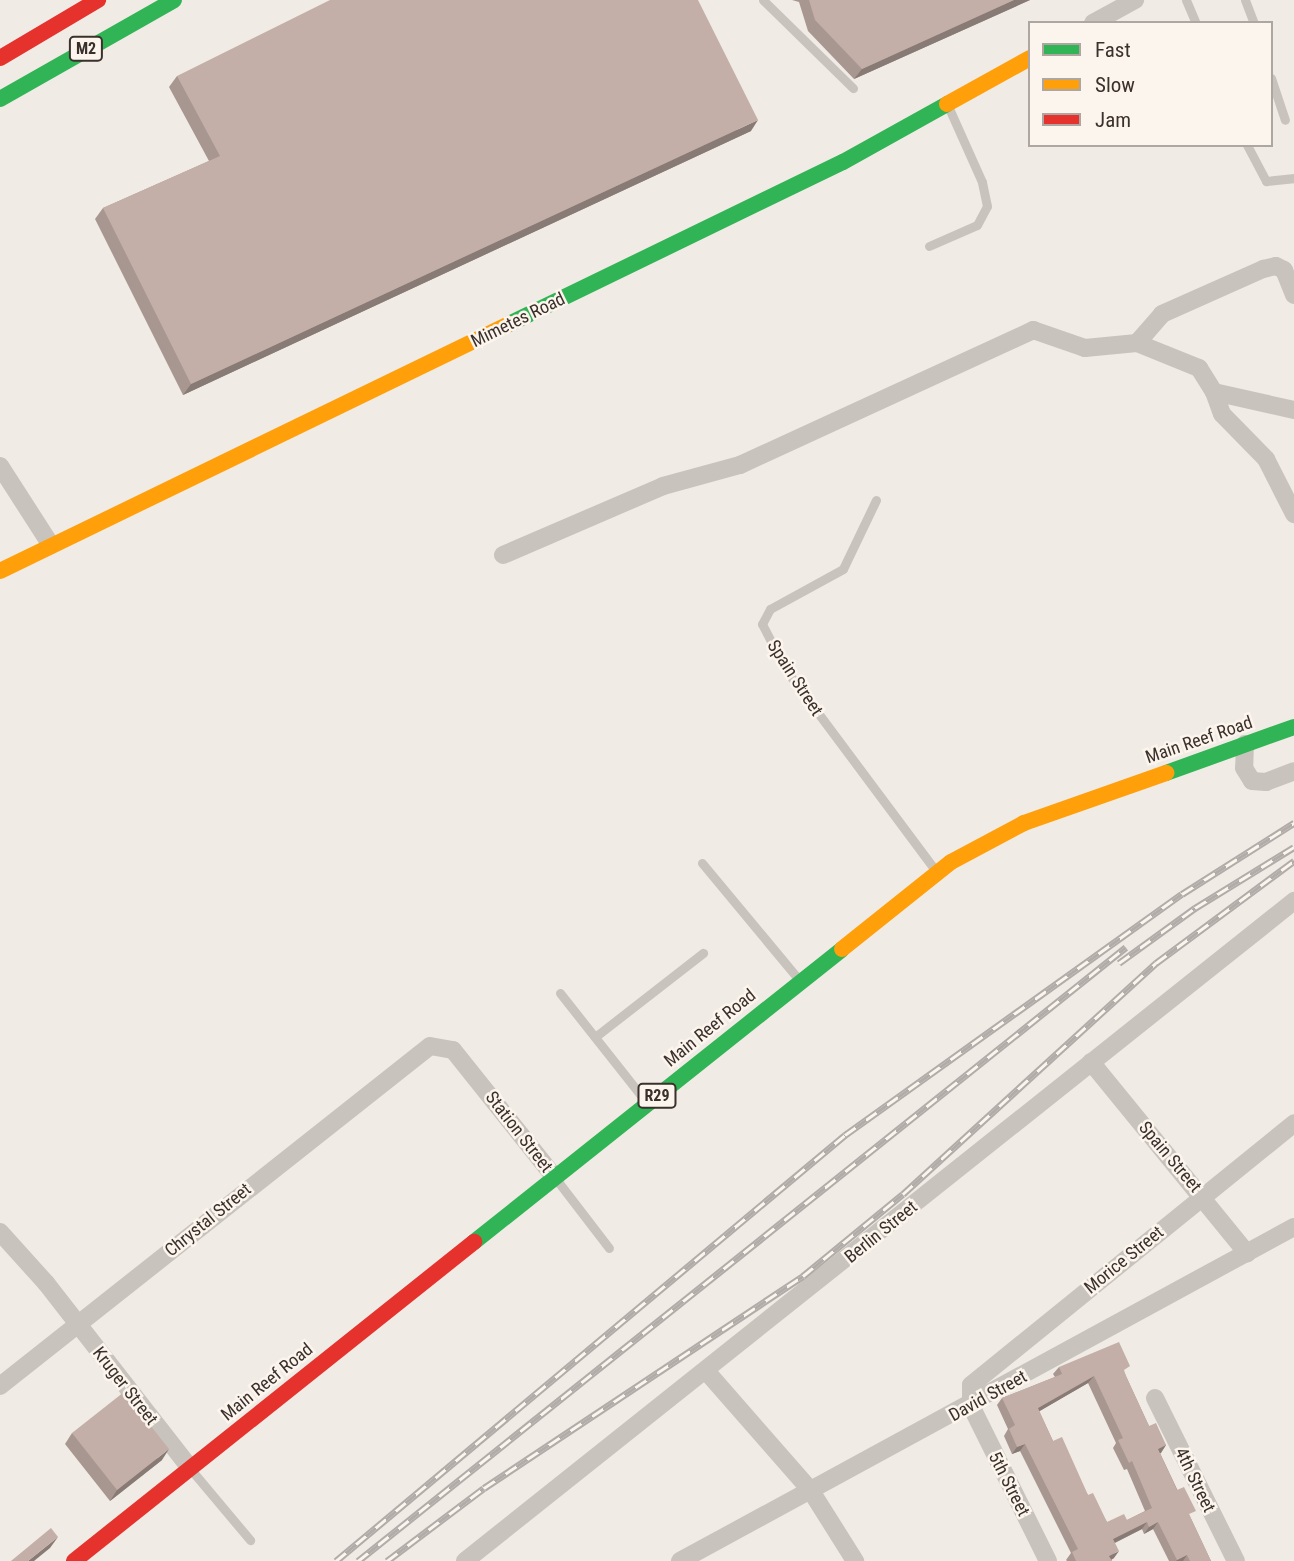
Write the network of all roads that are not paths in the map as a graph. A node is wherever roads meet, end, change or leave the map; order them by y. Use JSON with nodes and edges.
{"nodes":[{"id":1,"x":98,"y":0,"type":"edge"},
{"id":2,"x":174,"y":0,"type":"edge"},
{"id":3,"x":763,"y":0,"type":"edge"},
{"id":4,"x":1135,"y":0,"type":"edge"},
{"id":5,"x":1186,"y":0,"type":"edge"},
{"id":6,"x":1245,"y":0,"type":"edge"},
{"id":7,"x":1097,"y":21,"type":"edge"},
{"id":8,"x":1195,"y":21,"type":"edge"},
{"id":9,"x":1253,"y":21,"type":"edge"},
{"id":10,"x":0,"y":58,"type":"edge"},
{"id":11,"x":1028,"y":59,"type":"edge"},
{"id":12,"x":1273,"y":84,"type":"edge"},
{"id":13,"x":853,"y":88,"type":"dead end"},
{"id":14,"x":0,"y":99,"type":"edge"},
{"id":15,"x":947,"y":104,"type":"junction"},
{"id":16,"x":1284,"y":120,"type":"dead end"},
{"id":17,"x":1248,"y":147,"type":"edge"},
{"id":18,"x":1294,"y":178,"type":"edge"},
{"id":19,"x":929,"y":246,"type":"dead end"},
{"id":20,"x":1294,"y":295,"type":"edge"},
{"id":21,"x":1137,"y":343,"type":"junction"},
{"id":22,"x":1214,"y":392,"type":"junction"},
{"id":23,"x":1294,"y":410,"type":"edge"},
{"id":24,"x":0,"y":466,"type":"edge"},
{"id":25,"x":876,"y":500,"type":"dead end"},
{"id":26,"x":1294,"y":514,"type":"edge"},
{"id":27,"x":51,"y":545,"type":"junction"},
{"id":28,"x":503,"y":555,"type":"dead end"},
{"id":29,"x":0,"y":571,"type":"edge"},
{"id":30,"x":1294,"y":727,"type":"edge"},
{"id":31,"x":1245,"y":744,"type":"junction"},
{"id":32,"x":1294,"y":771,"type":"edge"},
{"id":33,"x":702,"y":863,"type":"dead end"},
{"id":34,"x":937,"y":872,"type":"junction"},
{"id":35,"x":1294,"y":901,"type":"edge"},
{"id":36,"x":703,"y":953,"type":"dead end"},
{"id":37,"x":800,"y":982,"type":"junction"},
{"id":38,"x":560,"y":993,"type":"dead end"},
{"id":39,"x":595,"y":1037,"type":"junction"},
{"id":40,"x":415,"y":1054,"type":"joint"},
{"id":41,"x":1091,"y":1062,"type":"junction"},
{"id":42,"x":647,"y":1104,"type":"junction"},
{"id":43,"x":1294,"y":1123,"type":"edge"},
{"id":44,"x":555,"y":1178,"type":"junction"},
{"id":45,"x":1203,"y":1196,"type":"junction"},
{"id":46,"x":1294,"y":1227,"type":"edge"},
{"id":47,"x":2,"y":1237,"type":"edge"},
{"id":48,"x":609,"y":1248,"type":"dead end"},
{"id":49,"x":1247,"y":1253,"type":"junction"},
{"id":50,"x":78,"y":1324,"type":"junction"},
{"id":51,"x":1019,"y":1345,"type":"junction"},
{"id":52,"x":1038,"y":1367,"type":"junction"},
{"id":53,"x":707,"y":1372,"type":"junction"},
{"id":54,"x":0,"y":1386,"type":"edge"},
{"id":55,"x":1155,"y":1398,"type":"dead end"},
{"id":56,"x":971,"y":1406,"type":"junction"},
{"id":57,"x":190,"y":1468,"type":"junction"},
{"id":58,"x":811,"y":1491,"type":"junction"},
{"id":59,"x":250,"y":1540,"type":"dead end"},
{"id":60,"x":74,"y":1561,"type":"edge"},
{"id":61,"x":465,"y":1561,"type":"edge"},
{"id":62,"x":680,"y":1561,"type":"edge"},
{"id":63,"x":855,"y":1561,"type":"edge"},
{"id":64,"x":1048,"y":1561,"type":"edge"},
{"id":65,"x":1236,"y":1561,"type":"edge"}],
"edges":[{"from":1,"to":10,"type":"main road","number":"M2"},
{"from":2,"to":14,"type":"main road","number":"M2"},
{"from":3,"to":13,"type":"lane"},
{"from":4,"to":7,"type":"street"},
{"from":5,"to":8,"type":"lane"},
{"from":6,"to":9,"type":"lane"},
{"from":11,"to":15,"type":"main road","name":"Mimetes Road"},
{"from":12,"to":16,"type":"lane"},
{"from":15,"to":19,"type":"lane"},
{"from":15,"to":27,"type":"main road","name":"Mimetes Road"},
{"from":17,"to":18,"type":"lane"},
{"from":20,"to":21,"type":"street"},
{"from":21,"to":22,"type":"street"},
{"from":21,"to":28,"type":"street"},
{"from":22,"to":23,"type":"street"},
{"from":22,"to":26,"type":"street"},
{"from":24,"to":27,"type":"street"},
{"from":25,"to":34,"type":"lane","name":"Spain Street"},
{"from":27,"to":29,"type":"main road","name":"Mimetes Road"},
{"from":30,"to":31,"type":"main road","name":"Main Reef Road","number":"R29"},
{"from":31,"to":32,"type":"street"},
{"from":31,"to":34,"type":"main road","name":"Main Reef Road","number":"R29"},
{"from":33,"to":37,"type":"lane"},
{"from":34,"to":37,"type":"main road","name":"Main Reef Road","number":"R29"},
{"from":35,"to":41,"type":"street","name":"Berlin Street"},
{"from":36,"to":39,"type":"lane"},
{"from":37,"to":42,"type":"main road","name":"Main Reef Road","number":"R29"},
{"from":38,"to":39,"type":"lane"},
{"from":39,"to":42,"type":"lane"},
{"from":40,"to":44,"type":"street","name":"Station Street"},
{"from":40,"to":50,"type":"street","name":"Chrystal Street"},
{"from":41,"to":45,"type":"street","name":"Spain Street"},
{"from":41,"to":53,"type":"street","name":"Berlin Street"},
{"from":42,"to":44,"type":"main road","name":"Main Reef Road","number":"R29"},
{"from":43,"to":45,"type":"street","name":"Morice Street"},
{"from":44,"to":48,"type":"lane","name":"Station Street"},
{"from":44,"to":57,"type":"main road","name":"Main Reef Road","number":"R29"},
{"from":45,"to":49,"type":"street","name":"Spain Street"},
{"from":45,"to":51,"type":"street","name":"Morice Street"},
{"from":46,"to":49,"type":"street","name":"David Street"},
{"from":47,"to":50,"type":"street","name":"Kruger Street"},
{"from":49,"to":52,"type":"street","name":"David Street"},
{"from":50,"to":54,"type":"street","name":"Chrystal Street"},
{"from":50,"to":57,"type":"street","name":"Kruger Street"},
{"from":51,"to":52,"type":"street"},
{"from":51,"to":56,"type":"street","name":"Morice Street"},
{"from":52,"to":56,"type":"street","name":"David Street"},
{"from":53,"to":58,"type":"street"},
{"from":53,"to":61,"type":"street","name":"Berlin Street"},
{"from":55,"to":65,"type":"street","name":"4th Street"},
{"from":56,"to":58,"type":"street","name":"David Street"},
{"from":56,"to":64,"type":"street","name":"5th Street"},
{"from":57,"to":59,"type":"lane","name":"Kruger Street"},
{"from":57,"to":60,"type":"main road","name":"Main Reef Road","number":"R29"},
{"from":58,"to":62,"type":"street","name":"David Street"},
{"from":58,"to":63,"type":"street"}]}
